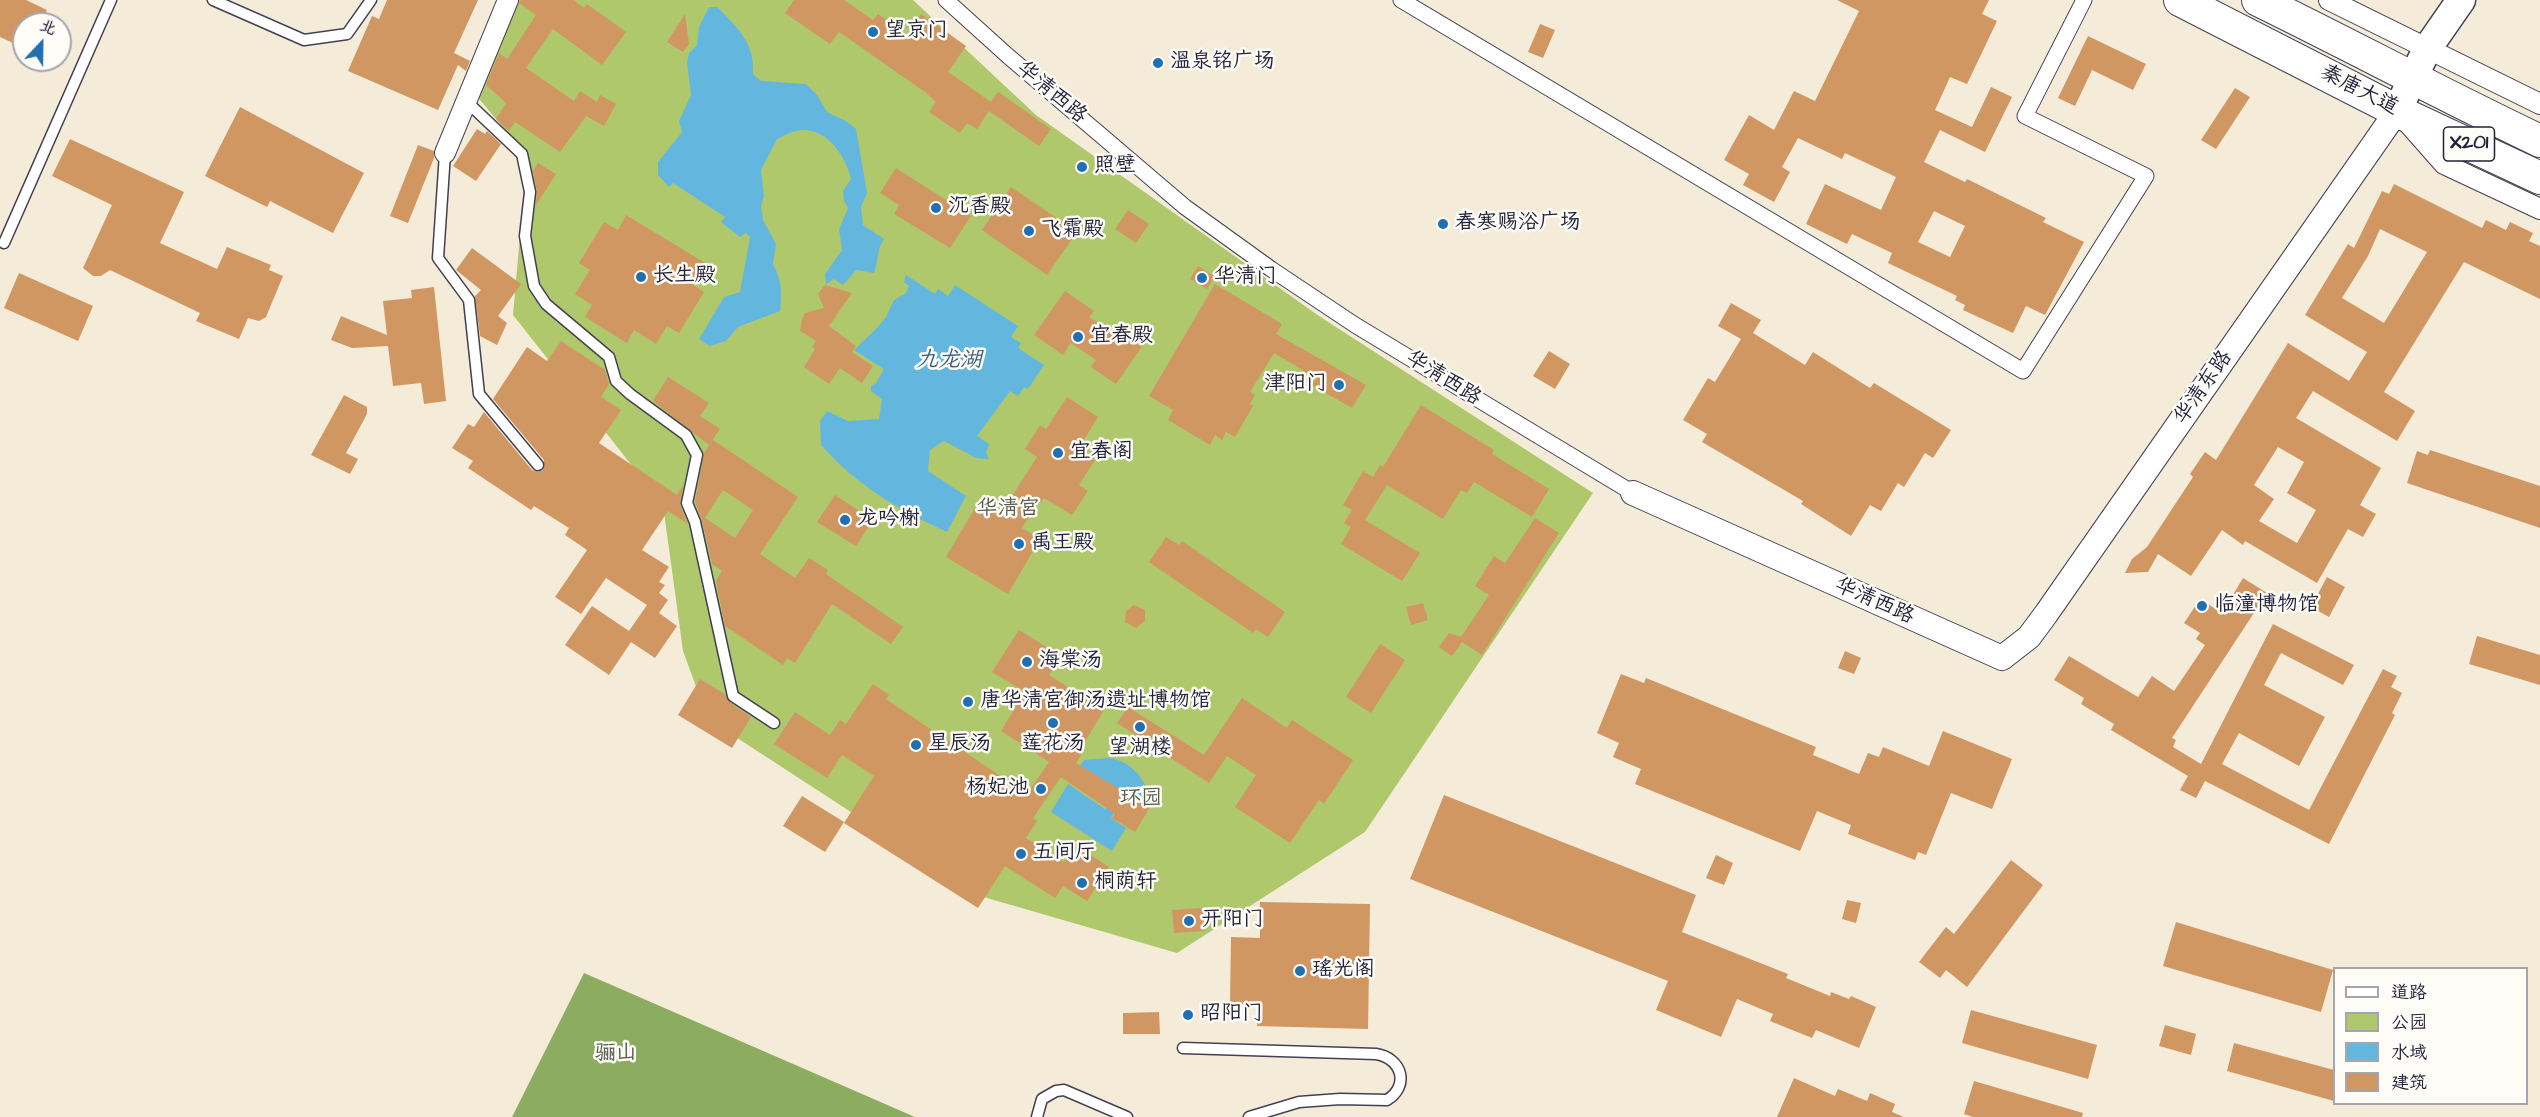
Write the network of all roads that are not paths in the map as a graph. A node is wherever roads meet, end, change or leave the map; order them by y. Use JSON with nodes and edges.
{"nodes":[{"id":1,"x":111,"y":0,"type":"edge"},
{"id":2,"x":213,"y":0,"type":"edge"},
{"id":3,"x":371,"y":0,"type":"edge"},
{"id":4,"x":508,"y":0,"type":"edge"},
{"id":5,"x":946,"y":0,"type":"edge"},
{"id":6,"x":1401,"y":0,"type":"edge"},
{"id":7,"x":2084,"y":0,"type":"edge"},
{"id":8,"x":2180,"y":0,"type":"edge"},
{"id":9,"x":2258,"y":0,"type":"edge"},
{"id":10,"x":2329,"y":0,"type":"edge"},
{"id":11,"x":2461,"y":0,"type":"edge"},
{"id":12,"x":2421,"y":63,"type":"junction"},
{"id":13,"x":467,"y":102,"type":"junction"},
{"id":14,"x":2540,"y":104,"type":"edge"},
{"id":15,"x":2397,"y":111,"type":"junction"},
{"id":16,"x":2540,"y":141,"type":"edge"},
{"id":17,"x":445,"y":153,"type":"joint"},
{"id":18,"x":2540,"y":178,"type":"edge"},
{"id":19,"x":2540,"y":209,"type":"edge"},
{"id":20,"x":4,"y":243,"type":"dead end"},
{"id":21,"x":538,"y":465,"type":"dead end"},
{"id":22,"x":1633,"y":493,"type":"joint"},
{"id":23,"x":2002,"y":658,"type":"joint"},
{"id":24,"x":774,"y":723,"type":"dead end"},
{"id":25,"x":1183,"y":1048,"type":"dead end"},
{"id":26,"x":1037,"y":1117,"type":"edge"},
{"id":27,"x":1127,"y":1117,"type":"edge"},
{"id":28,"x":1250,"y":1117,"type":"edge"}],
"edges":[{"from":1,"to":20,"type":"lane"},
{"from":2,"to":3,"type":"lane"},
{"from":4,"to":13,"type":"street"},
{"from":5,"to":22,"type":"street","name":"华清西路"},
{"from":6,"to":7,"type":"street"},
{"from":8,"to":15,"type":"main road","name":"秦唐大道"},
{"from":9,"to":12,"type":"main road","name":"秦唐大道"},
{"from":10,"to":12,"type":"street"},
{"from":11,"to":12,"type":"main road"},
{"from":12,"to":14,"type":"street"},
{"from":12,"to":15,"type":"main road"},
{"from":12,"to":16,"type":"main road","name":"秦唐大道","number":"X201"},
{"from":13,"to":17,"type":"street"},
{"from":13,"to":24,"type":"lane"},
{"from":15,"to":18,"type":"main road","name":"秦唐大道","number":"X201"},
{"from":15,"to":19,"type":"street"},
{"from":15,"to":23,"type":"street","name":"华清东路"},
{"from":17,"to":21,"type":"lane"},
{"from":22,"to":23,"type":"street","name":"华清西路"},
{"from":25,"to":28,"type":"lane"},
{"from":26,"to":27,"type":"lane"}]}
